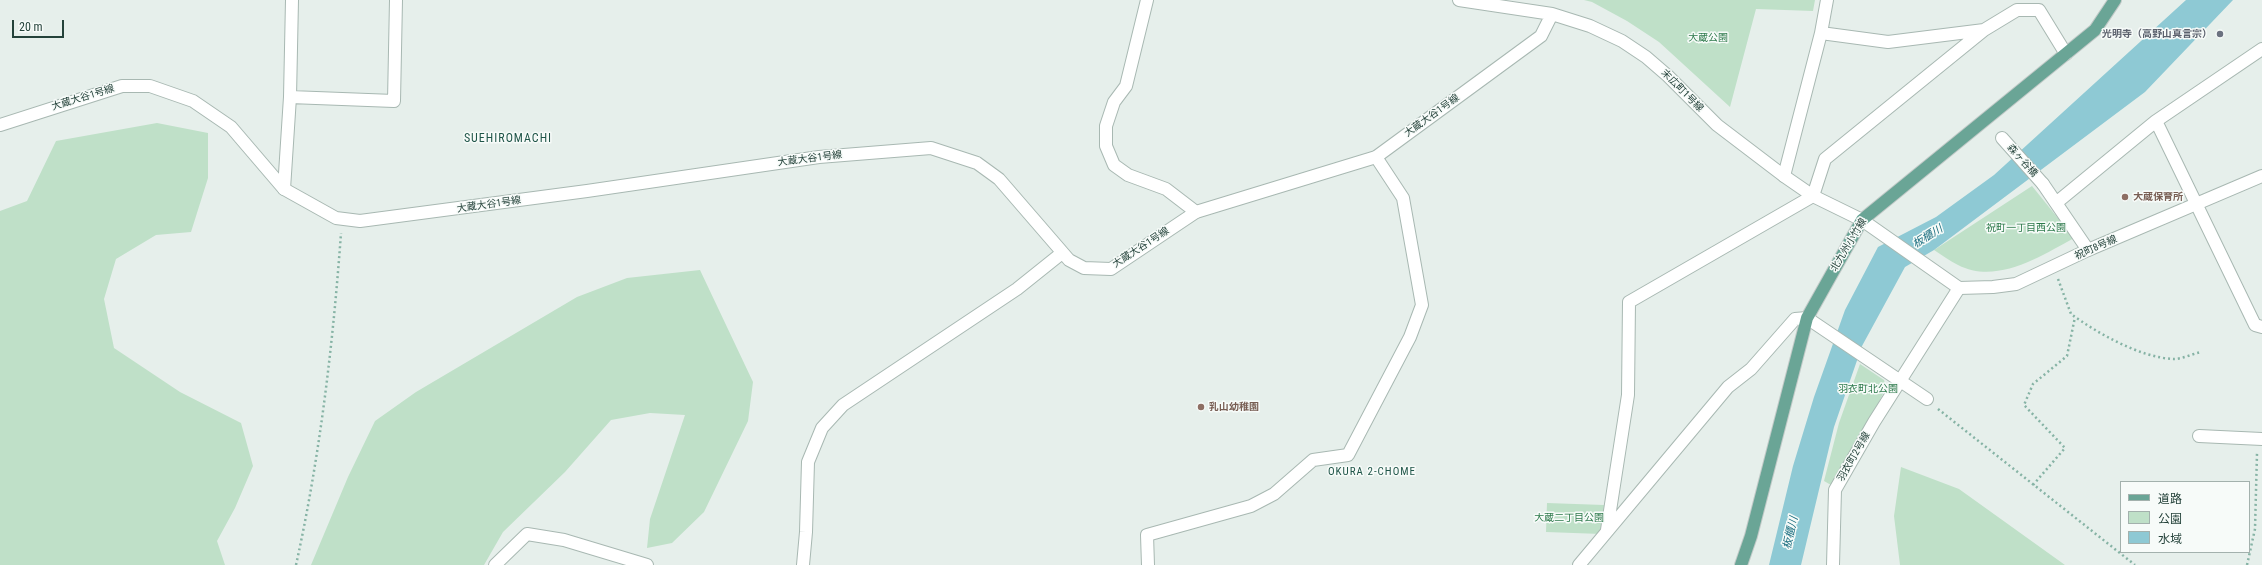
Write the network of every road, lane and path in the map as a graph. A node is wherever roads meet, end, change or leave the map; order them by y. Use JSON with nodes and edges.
{"nodes":[{"id":1,"x":292,"y":0,"type":"edge"},
{"id":2,"x":396,"y":0,"type":"edge"},
{"id":3,"x":1148,"y":0,"type":"edge"},
{"id":4,"x":1460,"y":0,"type":"edge"},
{"id":5,"x":1827,"y":0,"type":"edge"},
{"id":6,"x":2114,"y":0,"type":"edge"},
{"id":7,"x":1552,"y":14,"type":"junction"},
{"id":8,"x":1984,"y":30,"type":"junction"},
{"id":9,"x":1821,"y":33,"type":"junction"},
{"id":10,"x":2262,"y":49,"type":"edge"},
{"id":11,"x":2066,"y":54,"type":"junction"},
{"id":12,"x":290,"y":97,"type":"junction"},
{"id":13,"x":2156,"y":121,"type":"junction"},
{"id":14,"x":0,"y":125,"type":"edge"},
{"id":15,"x":2002,"y":138,"type":"dead end"},
{"id":16,"x":1376,"y":157,"type":"junction"},
{"id":17,"x":1784,"y":176,"type":"junction"},
{"id":18,"x":2262,"y":176,"type":"edge"},
{"id":19,"x":284,"y":189,"type":"junction"},
{"id":20,"x":1813,"y":196,"type":"junction"},
{"id":21,"x":2056,"y":203,"type":"junction"},
{"id":22,"x":2198,"y":205,"type":"junction"},
{"id":23,"x":1196,"y":212,"type":"junction"},
{"id":24,"x":336,"y":218,"type":"junction"},
{"id":25,"x":1862,"y":220,"type":"junction"},
{"id":26,"x":2088,"y":250,"type":"junction"},
{"id":27,"x":1062,"y":253,"type":"junction"},
{"id":28,"x":2054,"y":267,"type":"junction"},
{"id":29,"x":1959,"y":288,"type":"junction"},
{"id":30,"x":2075,"y":317,"type":"junction"},
{"id":31,"x":1807,"y":318,"type":"junction"},
{"id":32,"x":2262,"y":327,"type":"edge"},
{"id":33,"x":2201,"y":352,"type":"dead end"},
{"id":34,"x":1901,"y":381,"type":"junction"},
{"id":35,"x":1927,"y":400,"type":"joint"},
{"id":36,"x":2199,"y":436,"type":"dead end"},
{"id":37,"x":2259,"y":439,"type":"edge"},
{"id":38,"x":2033,"y":485,"type":"junction"},
{"id":39,"x":1607,"y":530,"type":"junction"},
{"id":40,"x":2250,"y":552,"type":"edge"},
{"id":41,"x":2250,"y":553,"type":"edge"},
{"id":42,"x":296,"y":565,"type":"edge"},
{"id":43,"x":495,"y":565,"type":"edge"},
{"id":44,"x":647,"y":565,"type":"edge"},
{"id":45,"x":803,"y":565,"type":"edge"},
{"id":46,"x":1148,"y":565,"type":"edge"},
{"id":47,"x":1579,"y":565,"type":"edge"},
{"id":48,"x":1741,"y":565,"type":"edge"},
{"id":49,"x":1833,"y":565,"type":"edge"},
{"id":50,"x":2135,"y":565,"type":"edge"},
{"id":51,"x":2247,"y":565,"type":"edge"}],
"edges":[{"from":1,"to":12,"type":"street"},
{"from":2,"to":12,"type":"street"},
{"from":3,"to":23,"type":"street"},
{"from":4,"to":7,"type":"street","name":"末広町1号線"},
{"from":5,"to":9,"type":"street"},
{"from":6,"to":11,"type":"main road","name":"北九州小竹線"},
{"from":7,"to":16,"type":"street","name":"大蔵大谷1号線"},
{"from":7,"to":17,"type":"street","name":"末広町1号線"},
{"from":8,"to":9,"type":"street"},
{"from":8,"to":11,"type":"street"},
{"from":8,"to":20,"type":"street"},
{"from":9,"to":17,"type":"street"},
{"from":10,"to":13,"type":"street"},
{"from":11,"to":25,"type":"main road","name":"北九州小竹線"},
{"from":12,"to":19,"type":"street"},
{"from":13,"to":21,"type":"street"},
{"from":13,"to":22,"type":"street"},
{"from":14,"to":19,"type":"street","name":"大蔵大谷1号線"},
{"from":15,"to":21,"type":"street","name":"森ヶ谷橋"},
{"from":16,"to":23,"type":"street","name":"大蔵大谷1号線"},
{"from":16,"to":46,"type":"street"},
{"from":17,"to":20,"type":"street","name":"末広町1号線"},
{"from":18,"to":22,"type":"street","name":"祝町8号線"},
{"from":19,"to":24,"type":"street","name":"大蔵大谷1号線"},
{"from":20,"to":25,"type":"street","name":"末広町1号線"},
{"from":20,"to":39,"type":"street"},
{"from":21,"to":26,"type":"street","name":"森ヶ谷橋"},
{"from":22,"to":26,"type":"street","name":"祝町8号線"},
{"from":22,"to":32,"type":"street"},
{"from":23,"to":27,"type":"street","name":"大蔵大谷1号線"},
{"from":24,"to":27,"type":"street","name":"大蔵大谷1号線"},
{"from":24,"to":42,"type":"path"},
{"from":25,"to":29,"type":"street","name":"末広町1号線"},
{"from":25,"to":31,"type":"main road","name":"北九州小竹線"},
{"from":26,"to":28,"type":"street","name":"祝町8号線"},
{"from":27,"to":45,"type":"street"},
{"from":28,"to":29,"type":"street","name":"祝町8号線"},
{"from":28,"to":30,"type":"path"},
{"from":29,"to":34,"type":"street","name":"羽衣町2号線"},
{"from":30,"to":33,"type":"path"},
{"from":30,"to":38,"type":"path"},
{"from":31,"to":34,"type":"street"},
{"from":31,"to":39,"type":"street"},
{"from":31,"to":48,"type":"main road","name":"北九州小竹線"},
{"from":34,"to":35,"type":"street"},
{"from":34,"to":49,"type":"street","name":"羽衣町2号線"},
{"from":35,"to":38,"type":"path"},
{"from":36,"to":37,"type":"street"},
{"from":37,"to":40,"type":"path"},
{"from":38,"to":50,"type":"path"},
{"from":39,"to":47,"type":"street"},
{"from":41,"to":51,"type":"path"},
{"from":43,"to":44,"type":"street"}]}
